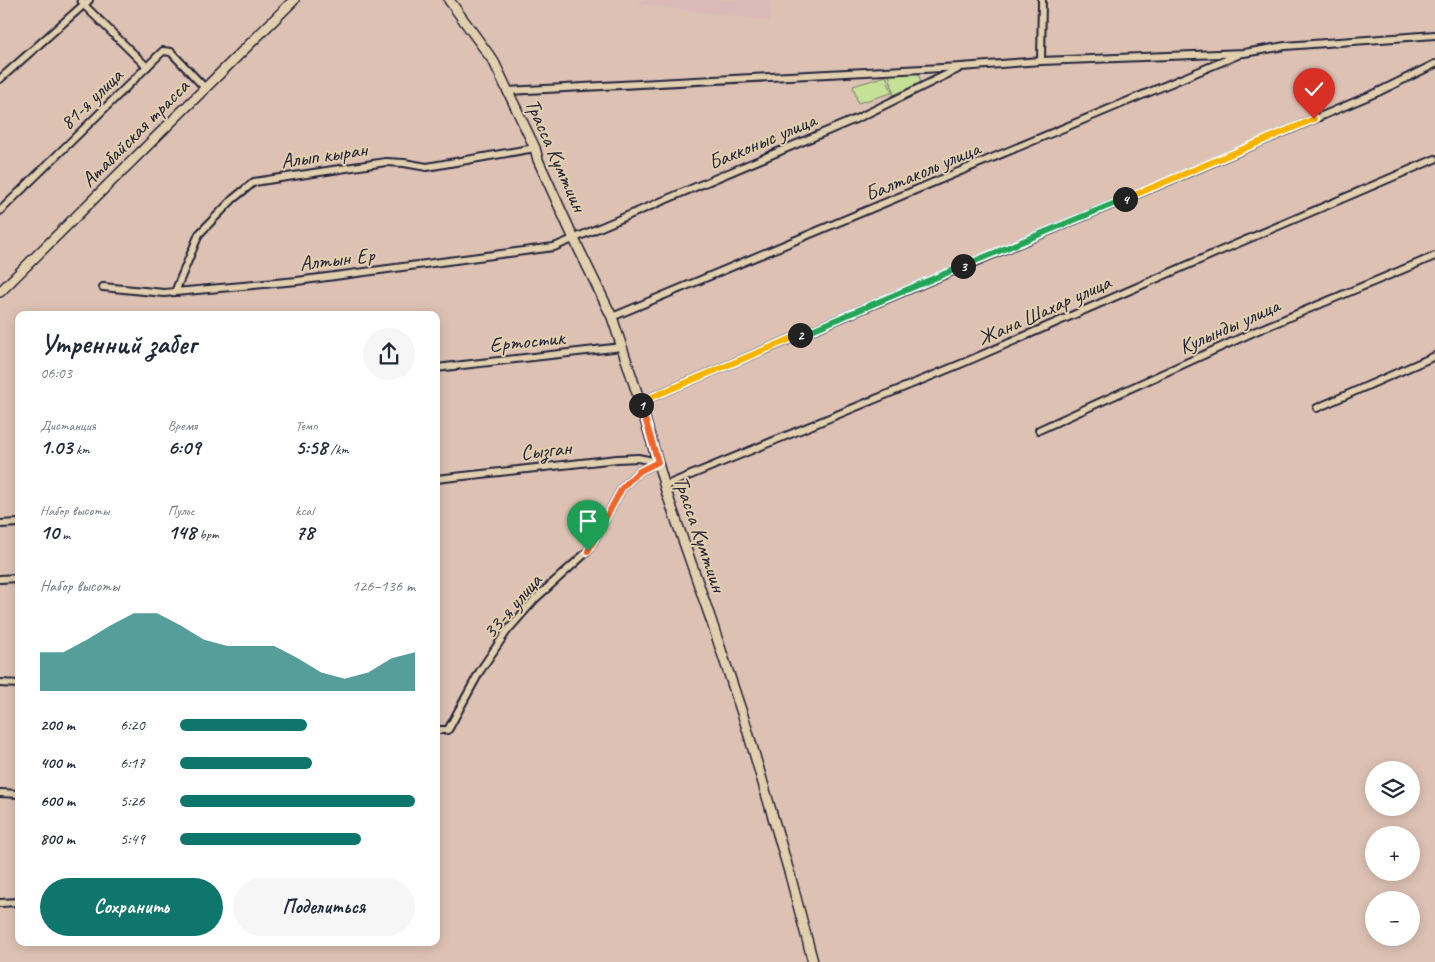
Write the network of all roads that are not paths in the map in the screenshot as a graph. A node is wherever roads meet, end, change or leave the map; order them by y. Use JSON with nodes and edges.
{"nodes":[{"id":1,"x":294,"y":0,"type":"edge"},
{"id":2,"x":449,"y":0,"type":"edge"},
{"id":3,"x":1042,"y":0,"type":"edge"},
{"id":4,"x":84,"y":2,"type":"edge"},
{"id":5,"x":1435,"y":35,"type":"edge"},
{"id":6,"x":1244,"y":52,"type":"junction"},
{"id":7,"x":1041,"y":61,"type":"junction"},
{"id":8,"x":1435,"y":64,"type":"edge"},
{"id":9,"x":147,"y":67,"type":"junction"},
{"id":10,"x":961,"y":68,"type":"junction"},
{"id":11,"x":4,"y":72,"type":"edge"},
{"id":12,"x":0,"y":79,"type":"edge"},
{"id":13,"x":205,"y":88,"type":"junction"},
{"id":14,"x":508,"y":91,"type":"junction"},
{"id":15,"x":535,"y":148,"type":"junction"},
{"id":16,"x":1435,"y":159,"type":"edge"},
{"id":17,"x":0,"y":211,"type":"edge"},
{"id":18,"x":574,"y":239,"type":"junction"},
{"id":19,"x":1435,"y":256,"type":"edge"},
{"id":20,"x":103,"y":288,"type":"dead end"},
{"id":21,"x":0,"y":292,"type":"edge"},
{"id":22,"x":175,"y":292,"type":"junction"},
{"id":23,"x":612,"y":317,"type":"junction"},
{"id":24,"x":622,"y":347,"type":"junction"},
{"id":25,"x":1435,"y":356,"type":"edge"},
{"id":26,"x":440,"y":368,"type":"edge"},
{"id":27,"x":640,"y":402,"type":"junction"},
{"id":28,"x":1317,"y":408,"type":"dead end"},
{"id":29,"x":1039,"y":430,"type":"dead end"},
{"id":30,"x":658,"y":462,"type":"junction"},
{"id":31,"x":440,"y":479,"type":"edge"},
{"id":32,"x":664,"y":486,"type":"junction"},
{"id":33,"x":15,"y":523,"type":"edge"},
{"id":34,"x":0,"y":524,"type":"edge"},
{"id":35,"x":15,"y":578,"type":"edge"},
{"id":36,"x":0,"y":579,"type":"edge"},
{"id":37,"x":0,"y":683,"type":"edge"},
{"id":38,"x":15,"y":684,"type":"edge"},
{"id":39,"x":440,"y":730,"type":"edge"},
{"id":40,"x":0,"y":793,"type":"edge"},
{"id":41,"x":15,"y":794,"type":"edge"},
{"id":42,"x":15,"y":902,"type":"edge"},
{"id":43,"x":0,"y":903,"type":"edge"},
{"id":44,"x":813,"y":962,"type":"edge"}],
"edges":[{"from":1,"to":13,"type":"street","name":"Атабайская трасса"},
{"from":2,"to":14,"type":"street","name":"Трасса Кумтиин"},
{"from":3,"to":7,"type":"street"},
{"from":4,"to":9,"type":"street"},
{"from":4,"to":11,"type":"street"},
{"from":5,"to":6,"type":"street"},
{"from":6,"to":7,"type":"street"},
{"from":6,"to":23,"type":"street","name":"Балтаколь улица"},
{"from":7,"to":10,"type":"street"},
{"from":8,"to":27,"type":"street"},
{"from":9,"to":13,"type":"street","name":"81-я улица"},
{"from":9,"to":17,"type":"street","name":"81-я улица"},
{"from":10,"to":14,"type":"street"},
{"from":10,"to":18,"type":"street","name":"Бакконыс улица"},
{"from":11,"to":12,"type":"street"},
{"from":13,"to":21,"type":"street","name":"Атабайская трасса"},
{"from":14,"to":15,"type":"street","name":"Трасса Кумтиин"},
{"from":15,"to":18,"type":"street","name":"Трасса Кумтиин"},
{"from":15,"to":22,"type":"street","name":"Алып кыран"},
{"from":16,"to":32,"type":"street","name":"Жана Шахар улица"},
{"from":18,"to":22,"type":"street","name":"Алтын Ер"},
{"from":18,"to":23,"type":"street","name":"Трасса Кумтиин"},
{"from":19,"to":29,"type":"street","name":"Кулынды улица"},
{"from":20,"to":22,"type":"street","name":"Алтын Ер"},
{"from":23,"to":24,"type":"street","name":"Трасса Кумтиин"},
{"from":24,"to":26,"type":"street","name":"Ертостик"},
{"from":24,"to":27,"type":"street","name":"Трасса Кумтиин"},
{"from":25,"to":28,"type":"street"},
{"from":27,"to":30,"type":"street","name":"Трасса Кумтиин"},
{"from":30,"to":31,"type":"street","name":"Сызган"},
{"from":30,"to":32,"type":"street","name":"Трасса Кумтиин"},
{"from":30,"to":39,"type":"street","name":"33-я улица"},
{"from":32,"to":44,"type":"street","name":"Трасса Кумтиин"},
{"from":33,"to":34,"type":"street"},
{"from":35,"to":36,"type":"street"},
{"from":37,"to":38,"type":"street"},
{"from":40,"to":41,"type":"street"},
{"from":42,"to":43,"type":"street"}]}
